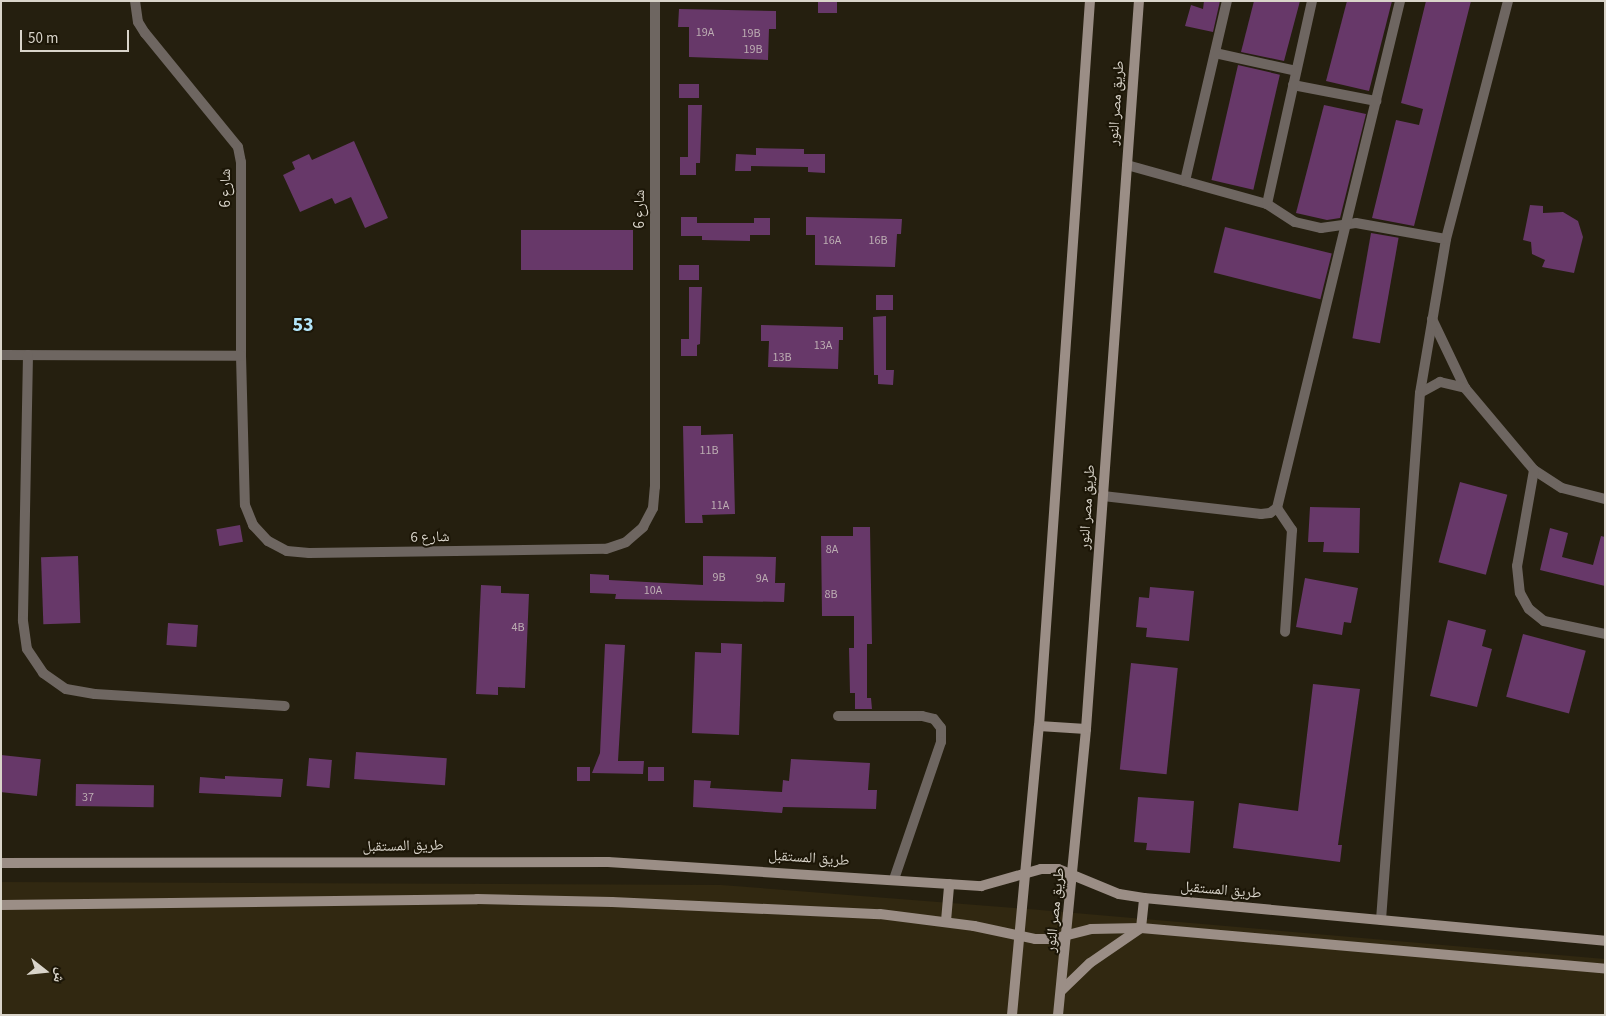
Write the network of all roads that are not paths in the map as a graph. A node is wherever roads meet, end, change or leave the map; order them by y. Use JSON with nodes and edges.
{"nodes":[{"id":1,"x":135,"y":1,"type":"edge"},
{"id":2,"x":655,"y":1,"type":"edge"},
{"id":3,"x":1090,"y":1,"type":"edge"},
{"id":4,"x":1139,"y":1,"type":"edge"},
{"id":5,"x":1227,"y":1,"type":"edge"},
{"id":6,"x":1312,"y":1,"type":"edge"},
{"id":7,"x":1400,"y":1,"type":"edge"},
{"id":8,"x":1508,"y":1,"type":"edge"},
{"id":9,"x":1215,"y":53,"type":"junction"},
{"id":10,"x":1296,"y":71,"type":"junction"},
{"id":11,"x":1294,"y":85,"type":"junction"},
{"id":12,"x":1376,"y":101,"type":"junction"},
{"id":13,"x":1127,"y":165,"type":"junction"},
{"id":14,"x":1185,"y":181,"type":"junction"},
{"id":15,"x":1267,"y":204,"type":"junction"},
{"id":16,"x":1347,"y":224,"type":"junction"},
{"id":17,"x":1446,"y":239,"type":"junction"},
{"id":18,"x":1432,"y":319,"type":"junction"},
{"id":19,"x":1,"y":355,"type":"edge"},
{"id":20,"x":28,"y":355,"type":"junction"},
{"id":21,"x":241,"y":356,"type":"junction"},
{"id":22,"x":1465,"y":388,"type":"junction"},
{"id":23,"x":1420,"y":393,"type":"junction"},
{"id":24,"x":1534,"y":470,"type":"junction"},
{"id":25,"x":1102,"y":496,"type":"junction"},
{"id":26,"x":1605,"y":499,"type":"edge"},
{"id":27,"x":1277,"y":508,"type":"junction"},
{"id":28,"x":1285,"y":632,"type":"dead end"},
{"id":29,"x":1605,"y":634,"type":"edge"},
{"id":30,"x":285,"y":706,"type":"dead end"},
{"id":31,"x":838,"y":716,"type":"dead end"},
{"id":32,"x":1038,"y":726,"type":"junction"},
{"id":33,"x":1086,"y":729,"type":"junction"},
{"id":34,"x":1,"y":863,"type":"edge"},
{"id":35,"x":1024,"y":874,"type":"junction"},
{"id":36,"x":1074,"y":876,"type":"junction"},
{"id":37,"x":894,"y":879,"type":"junction"},
{"id":38,"x":949,"y":884,"type":"junction"},
{"id":39,"x":1144,"y":898,"type":"junction"},
{"id":40,"x":1,"y":905,"type":"edge"},
{"id":41,"x":1381,"y":920,"type":"junction"},
{"id":42,"x":946,"y":921,"type":"junction"},
{"id":43,"x":1141,"y":928,"type":"junction"},
{"id":44,"x":1068,"y":934,"type":"junction"},
{"id":45,"x":1019,"y":935,"type":"junction"},
{"id":46,"x":1605,"y":941,"type":"edge"},
{"id":47,"x":1605,"y":969,"type":"edge"},
{"id":48,"x":1061,"y":991,"type":"junction"},
{"id":49,"x":1012,"y":1015,"type":"edge"},
{"id":50,"x":1058,"y":1015,"type":"edge"}],
"edges":[{"from":1,"to":21,"type":"street","name":"شارع 6"},
{"from":2,"to":21,"type":"street","name":"شارع 6"},
{"from":3,"to":32,"type":"street"},
{"from":4,"to":13,"type":"street","name":"طريق مصر النور"},
{"from":5,"to":9,"type":"street"},
{"from":6,"to":10,"type":"street"},
{"from":7,"to":12,"type":"street"},
{"from":8,"to":17,"type":"street"},
{"from":9,"to":10,"type":"street"},
{"from":9,"to":14,"type":"street"},
{"from":10,"to":11,"type":"street"},
{"from":11,"to":12,"type":"street"},
{"from":11,"to":15,"type":"street"},
{"from":12,"to":16,"type":"street"},
{"from":13,"to":14,"type":"street"},
{"from":13,"to":25,"type":"street","name":"طريق مصر النور"},
{"from":14,"to":15,"type":"street"},
{"from":15,"to":16,"type":"street"},
{"from":16,"to":17,"type":"street"},
{"from":16,"to":27,"type":"street"},
{"from":17,"to":18,"type":"street"},
{"from":18,"to":22,"type":"street"},
{"from":18,"to":23,"type":"street"},
{"from":19,"to":20,"type":"street"},
{"from":20,"to":21,"type":"street"},
{"from":20,"to":30,"type":"street"},
{"from":22,"to":23,"type":"street"},
{"from":22,"to":24,"type":"street"},
{"from":23,"to":41,"type":"street"},
{"from":24,"to":26,"type":"street"},
{"from":24,"to":29,"type":"street"},
{"from":25,"to":27,"type":"street"},
{"from":25,"to":33,"type":"street","name":"طريق مصر النور"},
{"from":27,"to":28,"type":"street"},
{"from":31,"to":37,"type":"street"},
{"from":32,"to":33,"type":"street"},
{"from":32,"to":35,"type":"street"},
{"from":33,"to":36,"type":"street","name":"طريق مصر النور"},
{"from":34,"to":37,"type":"street","name":"طريق المستقبل"},
{"from":35,"to":36,"type":"street","name":"طريق المستقبل"},
{"from":35,"to":38,"type":"street","name":"طريق المستقبل"},
{"from":35,"to":45,"type":"street"},
{"from":36,"to":39,"type":"street","name":"طريق المستقبل"},
{"from":36,"to":44,"type":"street","name":"طريق مصر النور"},
{"from":37,"to":38,"type":"street","name":"طريق المستقبل"},
{"from":38,"to":42,"type":"street"},
{"from":39,"to":41,"type":"street","name":"طريق المستقبل"},
{"from":39,"to":43,"type":"street"},
{"from":40,"to":42,"type":"street"},
{"from":41,"to":46,"type":"street","name":"طريق المستقبل"},
{"from":42,"to":45,"type":"street"},
{"from":43,"to":44,"type":"street"},
{"from":43,"to":47,"type":"street"},
{"from":43,"to":48,"type":"street"},
{"from":44,"to":45,"type":"street"},
{"from":44,"to":48,"type":"street","name":"طريق مصر النور"},
{"from":45,"to":49,"type":"street"},
{"from":48,"to":50,"type":"street","name":"طريق مصر النور"}]}
